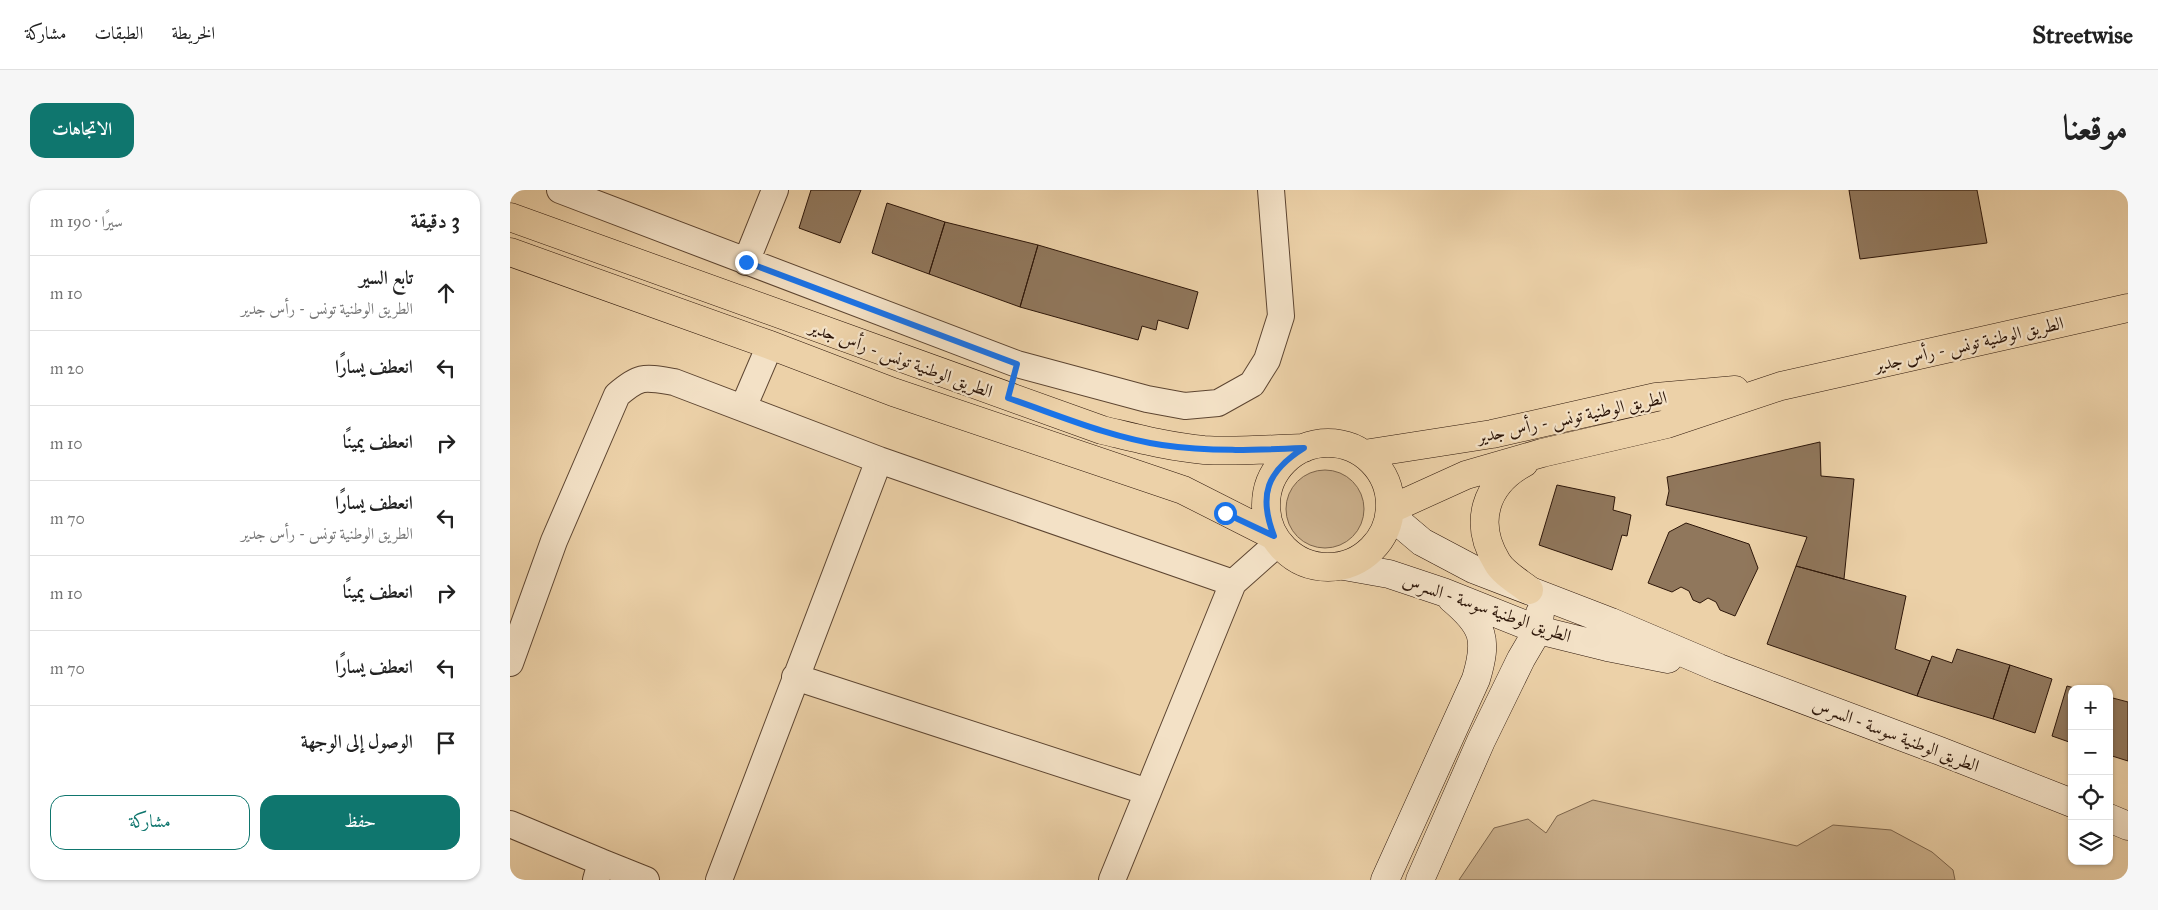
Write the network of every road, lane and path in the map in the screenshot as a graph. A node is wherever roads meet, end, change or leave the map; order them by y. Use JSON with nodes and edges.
{"nodes":[{"id":1,"x":560,"y":190,"type":"edge"},
{"id":2,"x":775,"y":190,"type":"edge"},
{"id":3,"x":1270,"y":190,"type":"edge"},
{"id":4,"x":510,"y":217,"type":"edge"},
{"id":5,"x":510,"y":252,"type":"edge"},
{"id":6,"x":754,"y":265,"type":"junction"},
{"id":7,"x":751,"y":305,"type":"junction"},
{"id":8,"x":2128,"y":308,"type":"edge"},
{"id":9,"x":770,"y":345,"type":"junction"},
{"id":10,"x":1017,"y":364,"type":"junction"},
{"id":11,"x":1781,"y":386,"type":"junction"},
{"id":12,"x":1008,"y":398,"type":"junction"},
{"id":13,"x":744,"y":408,"type":"junction"},
{"id":14,"x":1304,"y":448,"type":"junction"},
{"id":15,"x":1542,"y":453,"type":"junction"},
{"id":16,"x":1364,"y":454,"type":"junction"},
{"id":17,"x":879,"y":460,"type":"junction"},
{"id":18,"x":1391,"y":512,"type":"junction"},
{"id":19,"x":1276,"y":540,"type":"junction"},
{"id":20,"x":1344,"y":566,"type":"junction"},
{"id":21,"x":1233,"y":583,"type":"junction"},
{"id":22,"x":1529,"y":590,"type":"junction"},
{"id":23,"x":1443,"y":592,"type":"junction"},
{"id":24,"x":1538,"y":630,"type":"junction"},
{"id":25,"x":510,"y":663,"type":"edge"},
{"id":26,"x":1719,"y":668,"type":"junction"},
{"id":27,"x":796,"y":677,"type":"junction"},
{"id":28,"x":1148,"y":792,"type":"junction"},
{"id":29,"x":2068,"y":801,"type":"edge"},
{"id":30,"x":2113,"y":820,"type":"edge"},
{"id":31,"x":510,"y":824,"type":"edge"},
{"id":32,"x":2128,"y":826,"type":"edge"},
{"id":33,"x":598,"y":871,"type":"edge"},
{"id":34,"x":646,"y":880,"type":"edge"},
{"id":35,"x":719,"y":880,"type":"edge"},
{"id":36,"x":1112,"y":880,"type":"edge"},
{"id":37,"x":1386,"y":880,"type":"edge"},
{"id":38,"x":1420,"y":880,"type":"edge"}],
"edges":[{"from":1,"to":6,"type":"street"},
{"from":2,"to":6,"type":"street"},
{"from":3,"to":10,"type":"street"},
{"from":4,"to":7,"type":"main road","name":"الطريق الوطنية تونس - رأس جدير"},
{"from":5,"to":9,"type":"main road","name":"الطريق الوطنية تونس - رأس جدير"},
{"from":6,"to":7,"type":"street"},
{"from":6,"to":10,"type":"street"},
{"from":7,"to":12,"type":"main road","name":"الطريق الوطنية تونس - رأس جدير"},
{"from":8,"to":11,"type":"main road","name":"الطريق الوطنية تونس - رأس جدير"},
{"from":9,"to":13,"type":"street"},
{"from":9,"to":19,"type":"main road","name":"الطريق الوطنية تونس - رأس جدير"},
{"from":10,"to":12,"type":"street"},
{"from":11,"to":15,"type":"main road","name":"الطريق الوطنية تونس - رأس جدير"},
{"from":11,"to":16,"type":"main road","name":"الطريق الوطنية تونس - رأس جدير"},
{"from":12,"to":14,"type":"main road","name":"الطريق الوطنية تونس - رأس جدير"},
{"from":13,"to":17,"type":"street"},
{"from":13,"to":25,"type":"street"},
{"from":14,"to":16,"type":"main road"},
{"from":14,"to":19,"type":"main road"},
{"from":15,"to":18,"type":"main road","name":"الطريق الوطنية تونس - رأس جدير"},
{"from":15,"to":22,"type":"main road"},
{"from":16,"to":18,"type":"main road"},
{"from":17,"to":21,"type":"street"},
{"from":17,"to":27,"type":"street"},
{"from":18,"to":20,"type":"main road"},
{"from":18,"to":22,"type":"main road","name":"الطريق الوطنية سوسة - السرس"},
{"from":19,"to":20,"type":"main road"},
{"from":19,"to":21,"type":"street"},
{"from":20,"to":23,"type":"main road","name":"الطريق الوطنية سوسة - السرس"},
{"from":21,"to":28,"type":"street"},
{"from":22,"to":24,"type":"main road"},
{"from":22,"to":26,"type":"main road","name":"الطريق الوطنية سوسة - السرس"},
{"from":23,"to":24,"type":"main road","name":"الطريق الوطنية سوسة - السرس"},
{"from":23,"to":37,"type":"main road"},
{"from":24,"to":26,"type":"main road","name":"الطريق الوطنية سوسة - السرس"},
{"from":24,"to":38,"type":"main road"},
{"from":26,"to":29,"type":"main road","name":"الطريق الوطنية سوسة - السرس"},
{"from":27,"to":28,"type":"street"},
{"from":27,"to":35,"type":"street"},
{"from":28,"to":36,"type":"street"},
{"from":30,"to":32,"type":"main road"},
{"from":31,"to":33,"type":"street"},
{"from":33,"to":34,"type":"street"}]}
